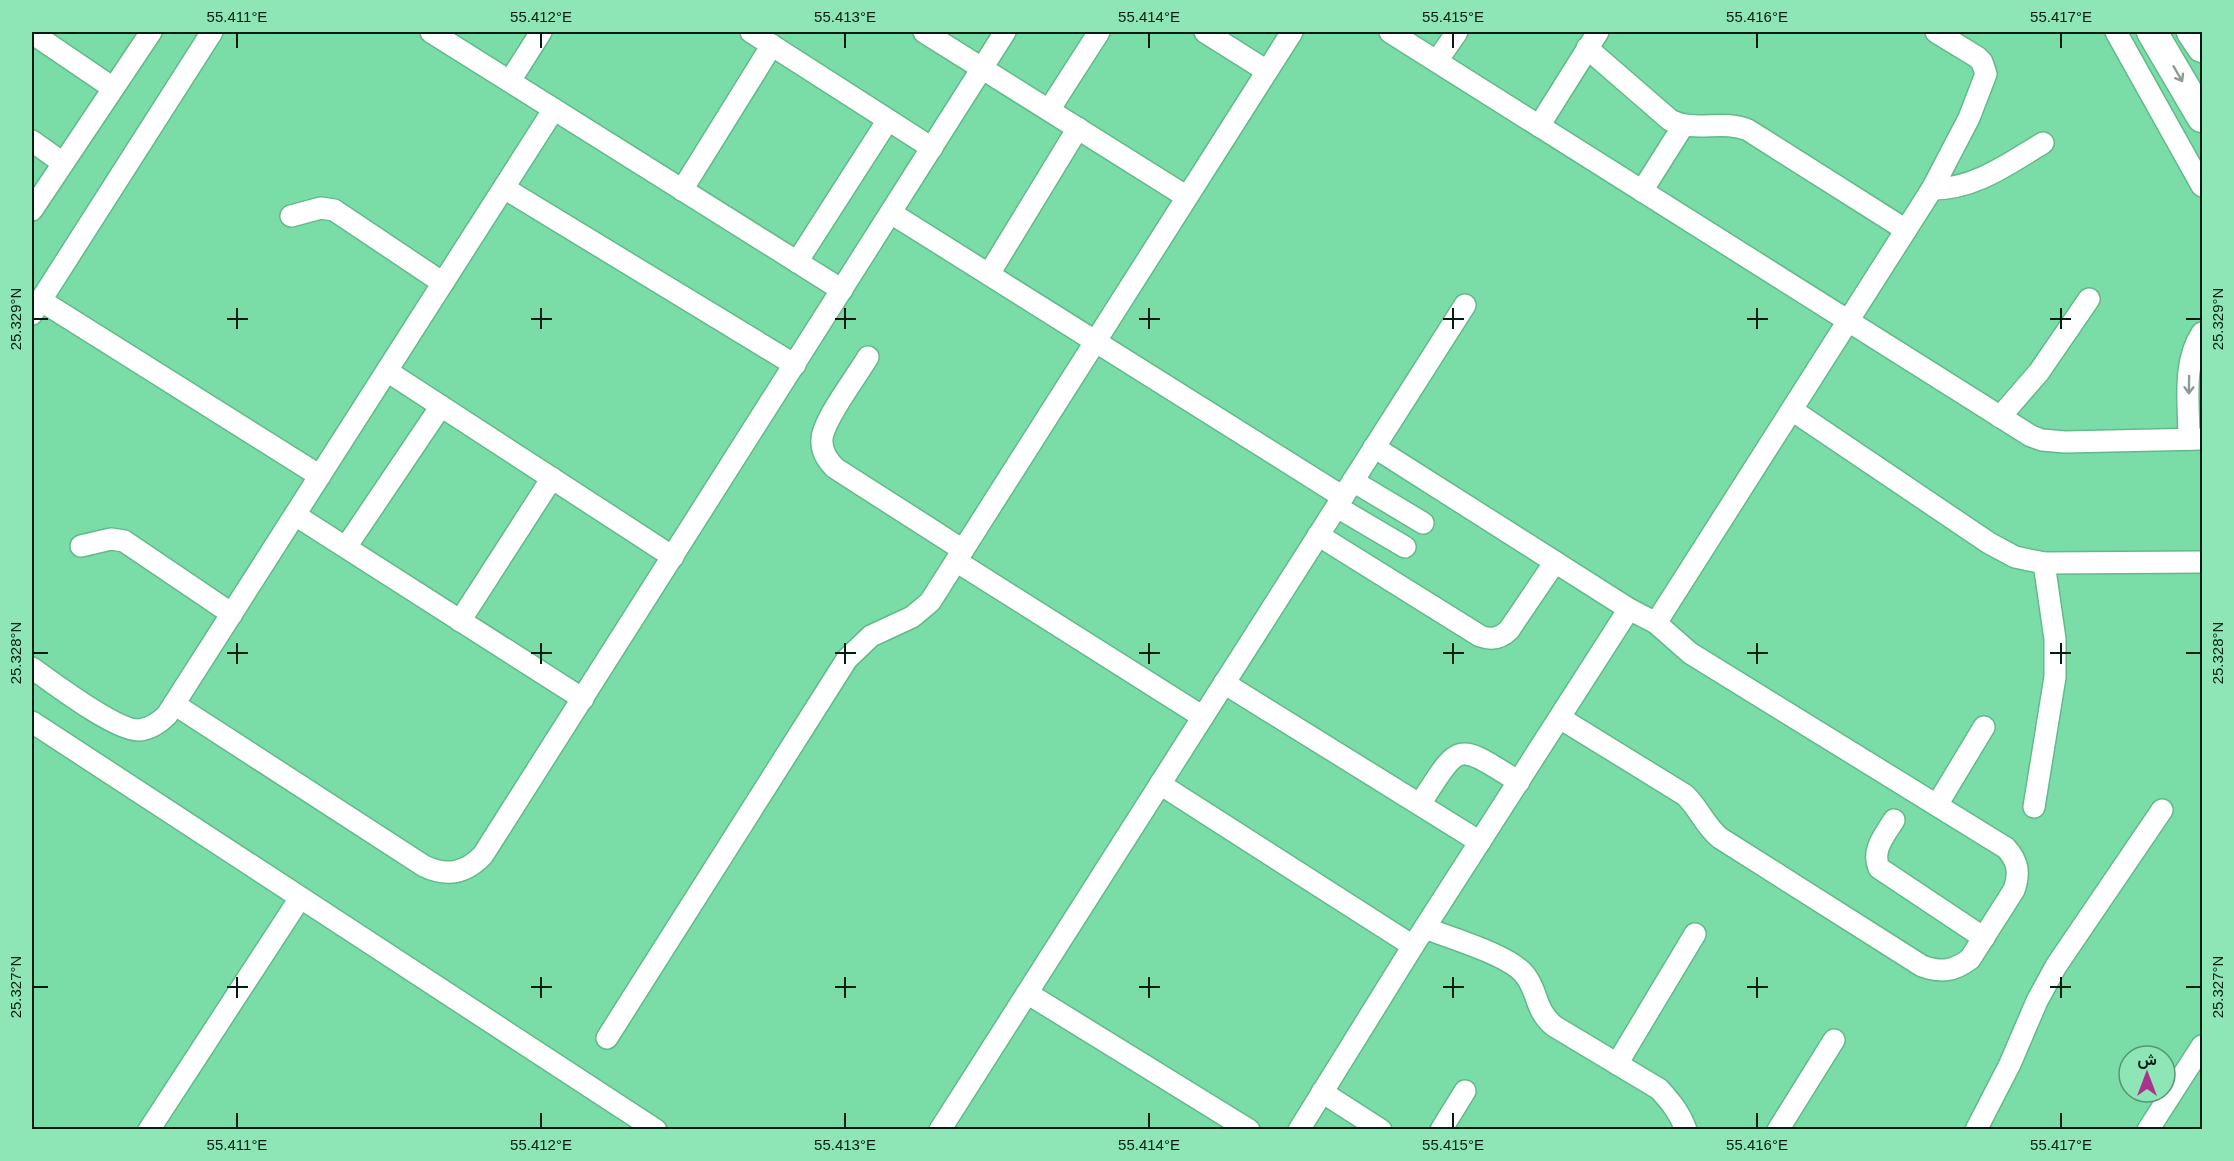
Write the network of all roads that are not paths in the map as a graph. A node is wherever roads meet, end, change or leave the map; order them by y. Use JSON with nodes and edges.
{"nodes":[{"id":1,"x":151,"y":32,"type":"edge"},
{"id":2,"x":212,"y":32,"type":"edge"},
{"id":3,"x":431,"y":32,"type":"edge"},
{"id":4,"x":541,"y":32,"type":"edge"},
{"id":5,"x":751,"y":32,"type":"edge"},
{"id":6,"x":924,"y":32,"type":"edge"},
{"id":7,"x":1005,"y":32,"type":"edge"},
{"id":8,"x":1100,"y":32,"type":"edge"},
{"id":9,"x":1205,"y":32,"type":"edge"},
{"id":10,"x":1292,"y":32,"type":"edge"},
{"id":11,"x":1390,"y":32,"type":"edge"},
{"id":12,"x":1457,"y":32,"type":"edge"},
{"id":13,"x":1936,"y":32,"type":"edge"},
{"id":14,"x":2116,"y":32,"type":"edge"},
{"id":15,"x":2152,"y":32,"type":"edge"},
{"id":16,"x":2192,"y":32,"type":"edge"},
{"id":17,"x":32,"y":33,"type":"edge"},
{"id":18,"x":1592,"y":40,"type":"edge"},
{"id":19,"x":772,"y":45,"type":"junction"},
{"id":20,"x":2202,"y":47,"type":"edge"},
{"id":21,"x":1437,"y":62,"type":"junction"},
{"id":22,"x":982,"y":68,"type":"junction"},
{"id":23,"x":1267,"y":71,"type":"junction"},
{"id":24,"x":510,"y":81,"type":"junction"},
{"id":25,"x":113,"y":88,"type":"junction"},
{"id":26,"x":554,"y":109,"type":"junction"},
{"id":27,"x":1049,"y":110,"type":"junction"},
{"id":28,"x":2202,"y":117,"type":"edge"},
{"id":29,"x":888,"y":120,"type":"junction"},
{"id":30,"x":1539,"y":126,"type":"junction"},
{"id":31,"x":1683,"y":126,"type":"junction"},
{"id":32,"x":1078,"y":128,"type":"junction"},
{"id":33,"x":32,"y":141,"type":"edge"},
{"id":34,"x":2043,"y":143,"type":"dead end"},
{"id":35,"x":932,"y":148,"type":"junction"},
{"id":36,"x":63,"y":163,"type":"junction"},
{"id":37,"x":2202,"y":186,"type":"edge"},
{"id":38,"x":504,"y":188,"type":"junction"},
{"id":39,"x":682,"y":189,"type":"junction"},
{"id":40,"x":1932,"y":189,"type":"junction"},
{"id":41,"x":1642,"y":190,"type":"junction"},
{"id":42,"x":1187,"y":196,"type":"junction"},
{"id":43,"x":32,"y":210,"type":"edge"},
{"id":44,"x":891,"y":213,"type":"junction"},
{"id":45,"x":291,"y":216,"type":"dead end"},
{"id":46,"x":1906,"y":230,"type":"junction"},
{"id":47,"x":797,"y":262,"type":"junction"},
{"id":48,"x":989,"y":274,"type":"junction"},
{"id":49,"x":443,"y":284,"type":"junction"},
{"id":50,"x":842,"y":290,"type":"junction"},
{"id":51,"x":2089,"y":298,"type":"dead end"},
{"id":52,"x":1465,"y":305,"type":"dead end"},
{"id":53,"x":36,"y":307,"type":"edge"},
{"id":54,"x":1848,"y":321,"type":"junction"},
{"id":55,"x":2202,"y":333,"type":"edge"},
{"id":56,"x":1095,"y":341,"type":"junction"},
{"id":57,"x":868,"y":357,"type":"dead end"},
{"id":58,"x":795,"y":365,"type":"junction"},
{"id":59,"x":387,"y":371,"type":"junction"},
{"id":60,"x":441,"y":406,"type":"junction"},
{"id":61,"x":1792,"y":410,"type":"junction"},
{"id":62,"x":2001,"y":417,"type":"junction"},
{"id":63,"x":2196,"y":439,"type":"edge"},
{"id":64,"x":1374,"y":447,"type":"junction"},
{"id":65,"x":320,"y":476,"type":"junction"},
{"id":66,"x":552,"y":478,"type":"junction"},
{"id":67,"x":1344,"y":495,"type":"junction"},
{"id":68,"x":1386,"y":501,"type":"junction"},
{"id":69,"x":295,"y":515,"type":"junction"},
{"id":70,"x":1423,"y":523,"type":"dead end"},
{"id":71,"x":1371,"y":527,"type":"junction"},
{"id":72,"x":1318,"y":535,"type":"junction"},
{"id":73,"x":81,"y":546,"type":"dead end"},
{"id":74,"x":346,"y":547,"type":"junction"},
{"id":75,"x":1405,"y":547,"type":"dead end"},
{"id":76,"x":959,"y":555,"type":"junction"},
{"id":77,"x":673,"y":557,"type":"junction"},
{"id":78,"x":1555,"y":562,"type":"junction"},
{"id":79,"x":2202,"y":562,"type":"edge"},
{"id":80,"x":2044,"y":563,"type":"junction"},
{"id":81,"x":1629,"y":609,"type":"junction"},
{"id":82,"x":232,"y":614,"type":"junction"},
{"id":83,"x":460,"y":621,"type":"junction"},
{"id":84,"x":1656,"y":623,"type":"junction"},
{"id":85,"x":32,"y":668,"type":"edge"},
{"id":86,"x":1224,"y":683,"type":"junction"},
{"id":87,"x":583,"y":699,"type":"junction"},
{"id":88,"x":174,"y":704,"type":"junction"},
{"id":89,"x":1203,"y":717,"type":"junction"},
{"id":90,"x":1560,"y":718,"type":"junction"},
{"id":91,"x":32,"y":722,"type":"edge"},
{"id":92,"x":1984,"y":727,"type":"dead end"},
{"id":93,"x":1519,"y":782,"type":"junction"},
{"id":94,"x":1160,"y":784,"type":"junction"},
{"id":95,"x":1420,"y":804,"type":"junction"},
{"id":96,"x":1937,"y":805,"type":"junction"},
{"id":97,"x":2034,"y":807,"type":"dead end"},
{"id":98,"x":2162,"y":810,"type":"dead end"},
{"id":99,"x":1894,"y":820,"type":"dead end"},
{"id":100,"x":1480,"y":842,"type":"junction"},
{"id":101,"x":300,"y":898,"type":"junction"},
{"id":102,"x":1695,"y":934,"type":"dead end"},
{"id":103,"x":1419,"y":937,"type":"junction"},
{"id":104,"x":1984,"y":938,"type":"junction"},
{"id":105,"x":1027,"y":993,"type":"junction"},
{"id":106,"x":607,"y":1038,"type":"dead end"},
{"id":107,"x":1834,"y":1040,"type":"dead end"},
{"id":108,"x":2202,"y":1046,"type":"edge"},
{"id":109,"x":1617,"y":1064,"type":"junction"},
{"id":110,"x":1465,"y":1091,"type":"dead end"},
{"id":111,"x":1322,"y":1092,"type":"junction"},
{"id":112,"x":149,"y":1130,"type":"edge"},
{"id":113,"x":656,"y":1130,"type":"edge"},
{"id":114,"x":940,"y":1130,"type":"edge"},
{"id":115,"x":1249,"y":1130,"type":"edge"},
{"id":116,"x":1299,"y":1130,"type":"edge"},
{"id":117,"x":1381,"y":1130,"type":"edge"},
{"id":118,"x":1441,"y":1130,"type":"edge"},
{"id":119,"x":1686,"y":1130,"type":"edge"},
{"id":120,"x":1778,"y":1130,"type":"edge"},
{"id":121,"x":1976,"y":1130,"type":"edge"},
{"id":122,"x":2148,"y":1130,"type":"edge"}],
"edges":[{"from":1,"to":25,"type":"street"},
{"from":2,"to":53,"type":"street"},
{"from":3,"to":24,"type":"street"},
{"from":4,"to":24,"type":"street"},
{"from":5,"to":19,"type":"street"},
{"from":6,"to":22,"type":"street"},
{"from":7,"to":22,"type":"street"},
{"from":8,"to":27,"type":"street"},
{"from":9,"to":23,"type":"street"},
{"from":10,"to":23,"type":"street"},
{"from":11,"to":21,"type":"street"},
{"from":12,"to":21,"type":"street"},
{"from":13,"to":40,"type":"street"},
{"from":14,"to":37,"type":"street"},
{"from":15,"to":28,"type":"highway","one_way":true},
{"from":16,"to":20,"type":"highway"},
{"from":17,"to":25,"type":"street"},
{"from":18,"to":30,"type":"street"},
{"from":18,"to":31,"type":"street"},
{"from":19,"to":29,"type":"street"},
{"from":19,"to":39,"type":"street"},
{"from":21,"to":30,"type":"street"},
{"from":22,"to":27,"type":"street"},
{"from":22,"to":35,"type":"street"},
{"from":23,"to":42,"type":"street"},
{"from":24,"to":26,"type":"street"},
{"from":25,"to":36,"type":"street"},
{"from":26,"to":38,"type":"street"},
{"from":26,"to":39,"type":"street"},
{"from":27,"to":32,"type":"street"},
{"from":29,"to":35,"type":"street"},
{"from":29,"to":47,"type":"street"},
{"from":30,"to":41,"type":"street"},
{"from":31,"to":41,"type":"street"},
{"from":31,"to":46,"type":"street"},
{"from":32,"to":42,"type":"street"},
{"from":32,"to":48,"type":"street"},
{"from":33,"to":36,"type":"street"},
{"from":34,"to":40,"type":"street"},
{"from":35,"to":44,"type":"street"},
{"from":36,"to":43,"type":"street"},
{"from":38,"to":49,"type":"street"},
{"from":38,"to":58,"type":"street"},
{"from":39,"to":47,"type":"street"},
{"from":40,"to":46,"type":"street"},
{"from":41,"to":54,"type":"street"},
{"from":42,"to":56,"type":"street"},
{"from":44,"to":48,"type":"street"},
{"from":44,"to":50,"type":"street"},
{"from":45,"to":49,"type":"street"},
{"from":46,"to":54,"type":"street"},
{"from":47,"to":50,"type":"street"},
{"from":48,"to":56,"type":"street"},
{"from":49,"to":59,"type":"street"},
{"from":50,"to":58,"type":"street"},
{"from":51,"to":62,"type":"street"},
{"from":52,"to":64,"type":"street"},
{"from":53,"to":65,"type":"street"},
{"from":54,"to":61,"type":"street"},
{"from":54,"to":62,"type":"street"},
{"from":55,"to":63,"type":"street","one_way":true},
{"from":56,"to":67,"type":"street"},
{"from":56,"to":76,"type":"street"},
{"from":57,"to":76,"type":"street"},
{"from":58,"to":77,"type":"street"},
{"from":59,"to":60,"type":"street"},
{"from":59,"to":65,"type":"street"},
{"from":60,"to":66,"type":"street"},
{"from":60,"to":74,"type":"street"},
{"from":61,"to":80,"type":"street"},
{"from":61,"to":84,"type":"street"},
{"from":62,"to":63,"type":"street"},
{"from":64,"to":67,"type":"street"},
{"from":64,"to":78,"type":"street"},
{"from":65,"to":69,"type":"street"},
{"from":66,"to":77,"type":"street"},
{"from":66,"to":83,"type":"street"},
{"from":67,"to":68,"type":"street"},
{"from":67,"to":71,"type":"street"},
{"from":67,"to":72,"type":"street"},
{"from":68,"to":70,"type":"street"},
{"from":68,"to":71,"type":"street"},
{"from":69,"to":74,"type":"street"},
{"from":69,"to":82,"type":"street"},
{"from":71,"to":75,"type":"street"},
{"from":72,"to":78,"type":"street"},
{"from":72,"to":86,"type":"street"},
{"from":73,"to":82,"type":"street"},
{"from":74,"to":83,"type":"street"},
{"from":76,"to":89,"type":"street"},
{"from":76,"to":106,"type":"street"},
{"from":77,"to":87,"type":"street"},
{"from":78,"to":81,"type":"street"},
{"from":79,"to":80,"type":"street"},
{"from":80,"to":97,"type":"street"},
{"from":81,"to":84,"type":"street"},
{"from":81,"to":90,"type":"street"},
{"from":82,"to":88,"type":"street"},
{"from":83,"to":87,"type":"street"},
{"from":84,"to":96,"type":"street"},
{"from":85,"to":88,"type":"street"},
{"from":86,"to":89,"type":"street"},
{"from":86,"to":95,"type":"street"},
{"from":87,"to":88,"type":"street"},
{"from":89,"to":94,"type":"street"},
{"from":90,"to":93,"type":"street"},
{"from":90,"to":104,"type":"street"},
{"from":91,"to":101,"type":"street"},
{"from":92,"to":96,"type":"street"},
{"from":93,"to":95,"type":"street"},
{"from":93,"to":100,"type":"street"},
{"from":94,"to":103,"type":"street"},
{"from":94,"to":105,"type":"street"},
{"from":95,"to":100,"type":"street"},
{"from":96,"to":104,"type":"street"},
{"from":98,"to":121,"type":"street"},
{"from":99,"to":104,"type":"street"},
{"from":100,"to":103,"type":"street"},
{"from":101,"to":112,"type":"street"},
{"from":101,"to":113,"type":"street"},
{"from":102,"to":109,"type":"street"},
{"from":103,"to":109,"type":"street"},
{"from":103,"to":111,"type":"street"},
{"from":105,"to":114,"type":"street"},
{"from":105,"to":115,"type":"street"},
{"from":107,"to":120,"type":"street"},
{"from":108,"to":122,"type":"street"},
{"from":109,"to":119,"type":"street"},
{"from":110,"to":118,"type":"street"},
{"from":111,"to":116,"type":"street"},
{"from":111,"to":117,"type":"street"}]}
